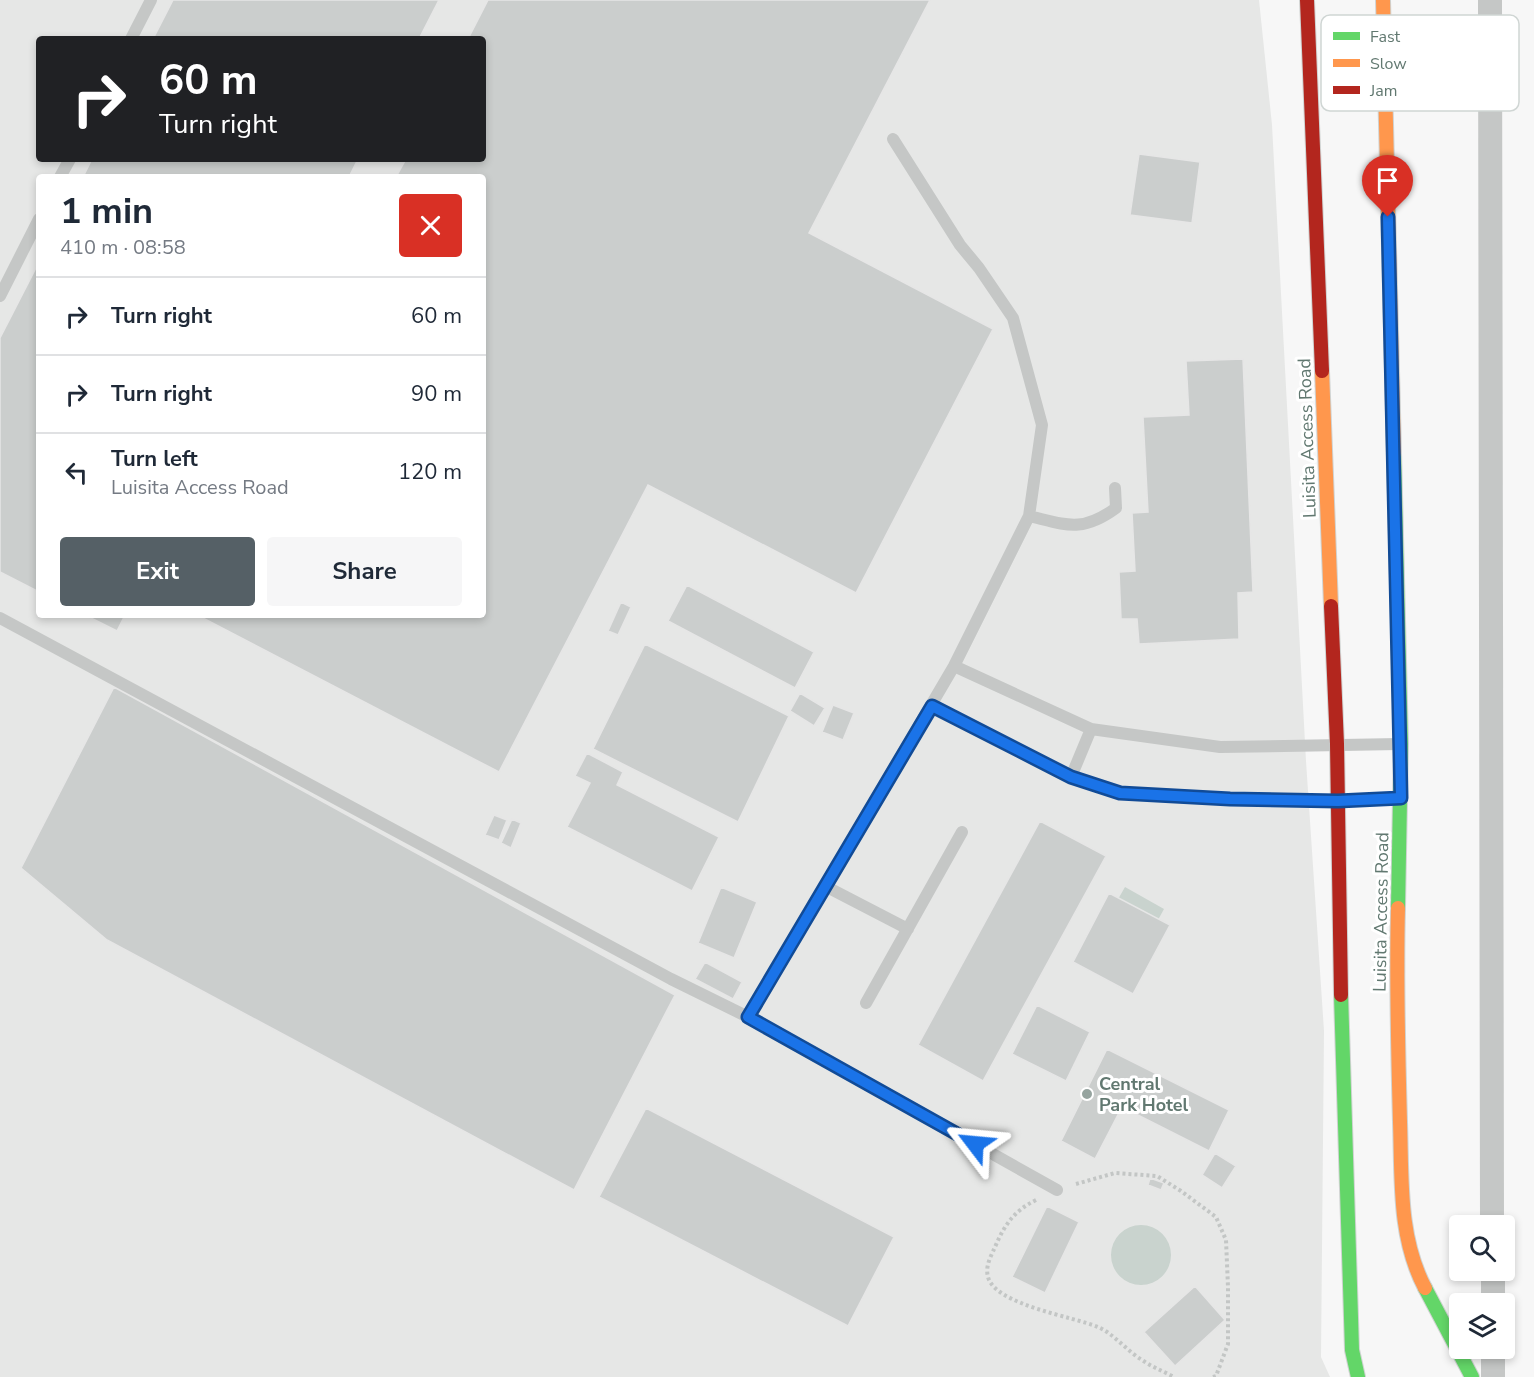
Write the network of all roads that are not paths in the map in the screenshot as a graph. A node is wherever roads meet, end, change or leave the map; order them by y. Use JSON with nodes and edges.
{"nodes":[{"id":1,"x":151,"y":0,"type":"edge"},
{"id":2,"x":1307,"y":0,"type":"edge"},
{"id":3,"x":1383,"y":0,"type":"edge"},
{"id":4,"x":1490,"y":0,"type":"edge"},
{"id":5,"x":1383,"y":15,"type":"edge"},
{"id":6,"x":1490,"y":15,"type":"edge"},
{"id":7,"x":133,"y":36,"type":"edge"},
{"id":8,"x":1386,"y":111,"type":"edge"},
{"id":9,"x":1490,"y":111,"type":"edge"},
{"id":10,"x":893,"y":139,"type":"dead end"},
{"id":11,"x":36,"y":225,"type":"edge"},
{"id":12,"x":0,"y":296,"type":"edge"},
{"id":13,"x":1115,"y":488,"type":"dead end"},
{"id":14,"x":1029,"y":516,"type":"junction"},
{"id":15,"x":0,"y":618,"type":"edge"},
{"id":16,"x":954,"y":666,"type":"junction"},
{"id":17,"x":932,"y":706,"type":"junction"},
{"id":18,"x":1091,"y":729,"type":"junction"},
{"id":19,"x":1337,"y":744,"type":"junction"},
{"id":20,"x":1401,"y":744,"type":"junction"},
{"id":21,"x":1071,"y":777,"type":"junction"},
{"id":22,"x":1401,"y":798,"type":"junction"},
{"id":23,"x":1338,"y":801,"type":"junction"},
{"id":24,"x":962,"y":832,"type":"dead end"},
{"id":25,"x":825,"y":886,"type":"junction"},
{"id":26,"x":908,"y":929,"type":"junction"},
{"id":27,"x":866,"y":1003,"type":"dead end"},
{"id":28,"x":748,"y":1017,"type":"junction"},
{"id":29,"x":1057,"y":1190,"type":"road end"},
{"id":30,"x":1492,"y":1215,"type":"edge"},
{"id":31,"x":1493,"y":1359,"type":"edge"},
{"id":32,"x":1359,"y":1377,"type":"edge"},
{"id":33,"x":1472,"y":1377,"type":"edge"},
{"id":34,"x":1493,"y":1377,"type":"edge"}],
"edges":[{"from":1,"to":7,"type":"lane"},
{"from":2,"to":19,"type":"main road","name":"Luisita Access Road"},
{"from":3,"to":5,"type":"main road","name":"Luisita Access Road"},
{"from":4,"to":6,"type":"street"},
{"from":8,"to":20,"type":"main road","name":"Luisita Access Road"},
{"from":9,"to":30,"type":"street"},
{"from":10,"to":14,"type":"lane"},
{"from":11,"to":12,"type":"lane"},
{"from":13,"to":14,"type":"lane"},
{"from":14,"to":16,"type":"lane"},
{"from":15,"to":28,"type":"lane"},
{"from":16,"to":17,"type":"lane"},
{"from":16,"to":18,"type":"lane"},
{"from":17,"to":21,"type":"lane"},
{"from":17,"to":25,"type":"lane"},
{"from":18,"to":19,"type":"lane"},
{"from":18,"to":21,"type":"lane"},
{"from":19,"to":20,"type":"lane"},
{"from":19,"to":23,"type":"main road","name":"Luisita Access Road"},
{"from":20,"to":22,"type":"main road","name":"Luisita Access Road"},
{"from":21,"to":23,"type":"lane"},
{"from":22,"to":23,"type":"lane"},
{"from":22,"to":33,"type":"main road","name":"Luisita Access Road"},
{"from":23,"to":32,"type":"main road","name":"Luisita Access Road"},
{"from":24,"to":26,"type":"lane"},
{"from":25,"to":26,"type":"lane"},
{"from":25,"to":28,"type":"lane"},
{"from":26,"to":27,"type":"lane"},
{"from":28,"to":29,"type":"lane"},
{"from":31,"to":34,"type":"street"}]}
